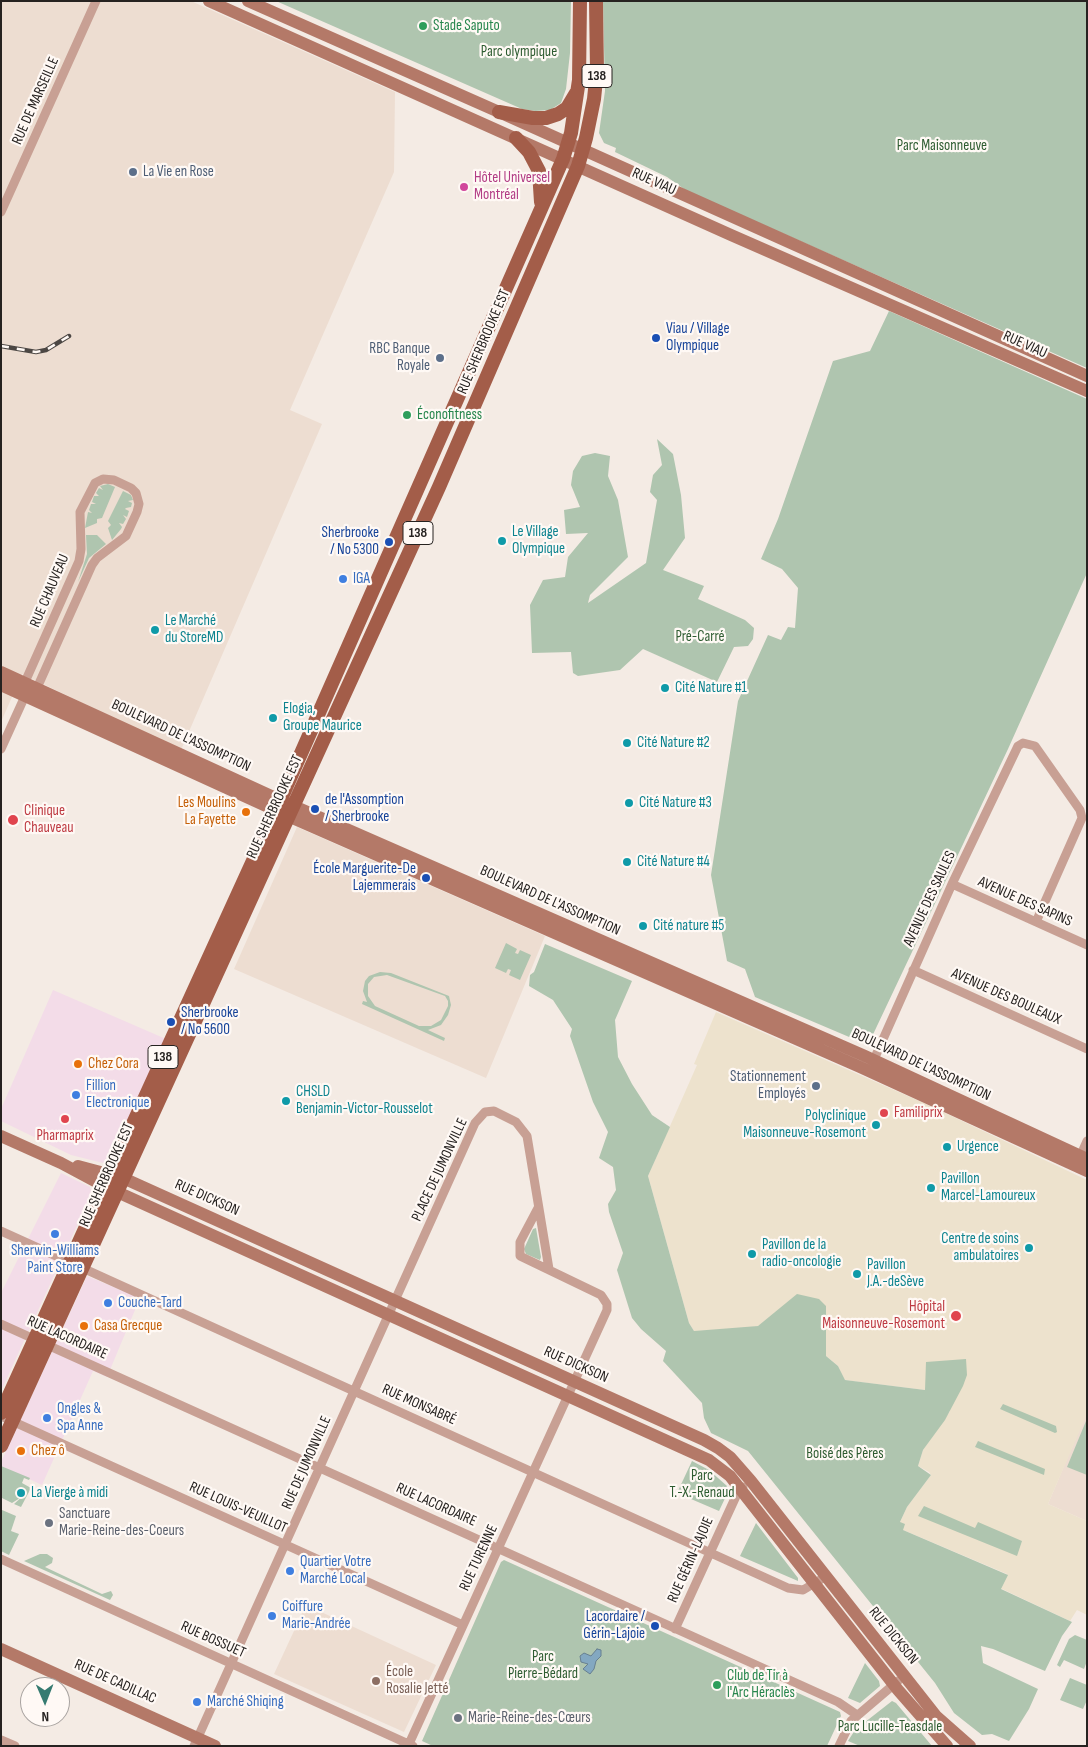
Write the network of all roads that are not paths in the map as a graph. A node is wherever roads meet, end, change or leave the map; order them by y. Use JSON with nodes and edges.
{"nodes":[{"id":1,"x":96,"y":1,"type":"edge"},
{"id":2,"x":209,"y":1,"type":"edge"},
{"id":3,"x":248,"y":1,"type":"edge"},
{"id":4,"x":580,"y":1,"type":"edge"},
{"id":5,"x":596,"y":1,"type":"edge"},
{"id":6,"x":579,"y":85,"type":"junction"},
{"id":7,"x":499,"y":112,"type":"junction"},
{"id":8,"x":516,"y":138,"type":"junction"},
{"id":9,"x":569,"y":143,"type":"junction"},
{"id":10,"x":584,"y":149,"type":"junction"},
{"id":11,"x":563,"y":159,"type":"junction"},
{"id":12,"x":578,"y":166,"type":"junction"},
{"id":13,"x":540,"y":210,"type":"junction"},
{"id":14,"x":1,"y":212,"type":"edge"},
{"id":15,"x":479,"y":353,"type":"junction"},
{"id":16,"x":494,"y":360,"type":"junction"},
{"id":17,"x":1087,"y":376,"type":"edge"},
{"id":18,"x":1087,"y":391,"type":"edge"},
{"id":19,"x":1,"y":672,"type":"edge"},
{"id":20,"x":1,"y":685,"type":"edge"},
{"id":21,"x":31,"y":685,"type":"junction"},
{"id":22,"x":25,"y":696,"type":"junction"},
{"id":23,"x":1,"y":749,"type":"edge"},
{"id":24,"x":235,"y":785,"type":"junction"},
{"id":25,"x":284,"y":808,"type":"junction"},
{"id":26,"x":952,"y":884,"type":"junction"},
{"id":27,"x":1036,"y":922,"type":"junction"},
{"id":28,"x":1087,"y":945,"type":"edge"},
{"id":29,"x":913,"y":970,"type":"junction"},
{"id":30,"x":1087,"y":1049,"type":"edge"},
{"id":31,"x":871,"y":1066,"type":"junction"},
{"id":32,"x":1,"y":1136,"type":"edge"},
{"id":33,"x":1087,"y":1141,"type":"edge"},
{"id":34,"x":1083,"y":1163,"type":"edge"},
{"id":35,"x":113,"y":1182,"type":"junction"},
{"id":36,"x":538,"y":1208,"type":"junction"},
{"id":37,"x":1,"y":1231,"type":"edge"},
{"id":38,"x":76,"y":1264,"type":"junction"},
{"id":39,"x":549,"y":1269,"type":"junction"},
{"id":40,"x":395,"y":1301,"type":"junction"},
{"id":41,"x":389,"y":1315,"type":"junction"},
{"id":42,"x":1,"y":1324,"type":"edge"},
{"id":43,"x":41,"y":1342,"type":"junction"},
{"id":44,"x":573,"y":1381,"type":"junction"},
{"id":45,"x":355,"y":1391,"type":"junction"},
{"id":46,"x":567,"y":1396,"type":"junction"},
{"id":47,"x":5,"y":1417,"type":"edge"},
{"id":48,"x":1,"y":1446,"type":"edge"},
{"id":49,"x":320,"y":1468,"type":"junction"},
{"id":50,"x":533,"y":1472,"type":"junction"},
{"id":51,"x":751,"y":1481,"type":"junction"},
{"id":52,"x":740,"y":1489,"type":"junction"},
{"id":53,"x":285,"y":1545,"type":"junction"},
{"id":54,"x":498,"y":1548,"type":"junction"},
{"id":55,"x":710,"y":1552,"type":"junction"},
{"id":56,"x":1,"y":1560,"type":"edge"},
{"id":57,"x":825,"y":1577,"type":"junction"},
{"id":58,"x":814,"y":1585,"type":"junction"},
{"id":59,"x":463,"y":1625,"type":"junction"},
{"id":60,"x":675,"y":1629,"type":"junction"},
{"id":61,"x":1,"y":1649,"type":"edge"},
{"id":62,"x":231,"y":1663,"type":"junction"},
{"id":63,"x":904,"y":1676,"type":"junction"},
{"id":64,"x":894,"y":1685,"type":"junction"},
{"id":65,"x":857,"y":1715,"type":"junction"},
{"id":66,"x":1,"y":1740,"type":"edge"},
{"id":67,"x":196,"y":1742,"type":"edge"},
{"id":68,"x":410,"y":1745,"type":"edge"},
{"id":69,"x":15,"y":1746,"type":"edge"},
{"id":70,"x":215,"y":1746,"type":"edge"},
{"id":71,"x":839,"y":1746,"type":"edge"},
{"id":72,"x":947,"y":1746,"type":"edge"},
{"id":73,"x":970,"y":1746,"type":"edge"}],
"edges":[{"from":1,"to":14,"type":"street","name":"RUE DE MARSEILLE"},
{"from":2,"to":8,"type":"main road","name":"RUE VIAU"},
{"from":3,"to":7,"type":"main road","name":"RUE VIAU"},
{"from":4,"to":6,"type":"main road","name":"RUE SHERBROOKE EST","number":"138"},
{"from":5,"to":10,"type":"main road","name":"RUE SHERBROOKE EST","number":"138"},
{"from":6,"to":7,"type":"main road"},
{"from":6,"to":9,"type":"main road","name":"RUE SHERBROOKE EST","number":"138"},
{"from":7,"to":9,"type":"main road","name":"RUE VIAU"},
{"from":8,"to":11,"type":"main road","name":"RUE VIAU"},
{"from":8,"to":13,"type":"main road"},
{"from":9,"to":10,"type":"main road","name":"RUE VIAU"},
{"from":9,"to":11,"type":"main road","name":"RUE SHERBROOKE EST","number":"138"},
{"from":10,"to":12,"type":"main road","name":"RUE SHERBROOKE EST","number":"138"},
{"from":10,"to":17,"type":"main road","name":"RUE VIAU"},
{"from":11,"to":12,"type":"main road","name":"RUE VIAU"},
{"from":11,"to":13,"type":"main road","name":"RUE SHERBROOKE EST","number":"138"},
{"from":12,"to":16,"type":"main road","name":"RUE SHERBROOKE EST","number":"138"},
{"from":12,"to":18,"type":"main road","name":"RUE VIAU"},
{"from":13,"to":15,"type":"main road","name":"RUE SHERBROOKE EST","number":"138"},
{"from":15,"to":16,"type":"main road"},
{"from":15,"to":25,"type":"main road","name":"RUE SHERBROOKE EST","number":"138"},
{"from":16,"to":25,"type":"main road","name":"RUE SHERBROOKE EST","number":"138"},
{"from":19,"to":21,"type":"main road","name":"BOULEVARD DE L'ASSOMPTION"},
{"from":20,"to":22,"type":"main road","name":"BOULEVARD DE L'ASSOMPTION"},
{"from":21,"to":21,"type":"street","name":"RUE CHAUVEAU"},
{"from":21,"to":22,"type":"street","name":"RUE CHAUVEAU"},
{"from":21,"to":24,"type":"main road","name":"BOULEVARD DE L'ASSOMPTION"},
{"from":22,"to":23,"type":"street","name":"RUE CHAUVEAU"},
{"from":22,"to":24,"type":"main road","name":"BOULEVARD DE L'ASSOMPTION"},
{"from":24,"to":25,"type":"main road","name":"BOULEVARD DE L'ASSOMPTION"},
{"from":25,"to":31,"type":"main road","name":"BOULEVARD DE L'ASSOMPTION"},
{"from":25,"to":35,"type":"main road","name":"RUE SHERBROOKE EST","number":"138"},
{"from":26,"to":27,"type":"street","name":"AVENUE DES SAPINS"},
{"from":26,"to":27,"type":"street","name":"AVENUE DES SAULES"},
{"from":26,"to":29,"type":"street","name":"AVENUE DES SAULES"},
{"from":27,"to":28,"type":"street","name":"AVENUE DES SAPINS"},
{"from":29,"to":30,"type":"street","name":"AVENUE DES BOULEAUX"},
{"from":29,"to":31,"type":"street","name":"AVENUE DES SAULES"},
{"from":31,"to":34,"type":"main road","name":"BOULEVARD DE L'ASSOMPTION"},
{"from":32,"to":35,"type":"main road","name":"RUE DICKSON"},
{"from":33,"to":34,"type":"street"},
{"from":35,"to":38,"type":"main road","name":"RUE SHERBROOKE EST","number":"138"},
{"from":35,"to":40,"type":"main road","name":"RUE DICKSON"},
{"from":35,"to":41,"type":"main road","name":"RUE DICKSON"},
{"from":36,"to":39,"type":"street","name":"PLACE DE JUMONVILLE"},
{"from":36,"to":39,"type":"street"},
{"from":36,"to":40,"type":"street","name":"PLACE DE JUMONVILLE"},
{"from":37,"to":38,"type":"street","name":"RUE MONSABRÉ"},
{"from":38,"to":43,"type":"main road","name":"RUE SHERBROOKE EST","number":"138"},
{"from":38,"to":45,"type":"street","name":"RUE MONSABRÉ"},
{"from":39,"to":44,"type":"street"},
{"from":40,"to":41,"type":"street","name":"RUE DE JUMONVILLE"},
{"from":40,"to":44,"type":"main road","name":"RUE DICKSON"},
{"from":41,"to":45,"type":"street","name":"RUE DE JUMONVILLE"},
{"from":41,"to":46,"type":"main road","name":"RUE DICKSON"},
{"from":42,"to":43,"type":"street","name":"RUE LACORDAIRE"},
{"from":43,"to":47,"type":"main road","name":"RUE SHERBROOKE EST","number":"138"},
{"from":43,"to":49,"type":"street","name":"RUE LACORDAIRE"},
{"from":44,"to":46,"type":"street","name":"RUE TURENNE"},
{"from":44,"to":51,"type":"main road","name":"RUE DICKSON"},
{"from":45,"to":49,"type":"street","name":"RUE DE JUMONVILLE"},
{"from":45,"to":50,"type":"street","name":"RUE MONSABRÉ"},
{"from":46,"to":50,"type":"street","name":"RUE TURENNE"},
{"from":46,"to":52,"type":"main road","name":"RUE DICKSON"},
{"from":47,"to":48,"type":"main road","name":"RUE SHERBROOKE EST","number":"138"},
{"from":47,"to":53,"type":"street","name":"RUE LOUIS-VEUILLOT"},
{"from":49,"to":53,"type":"street","name":"RUE DE JUMONVILLE"},
{"from":49,"to":54,"type":"street","name":"RUE LACORDAIRE"},
{"from":50,"to":54,"type":"street","name":"RUE TURENNE"},
{"from":50,"to":55,"type":"street","name":"RUE MONSABRÉ"},
{"from":51,"to":52,"type":"street","name":"RUE GÉRIN-LAJOIE"},
{"from":51,"to":57,"type":"main road","name":"RUE DICKSON"},
{"from":52,"to":55,"type":"street","name":"RUE GÉRIN-LAJOIE"},
{"from":52,"to":58,"type":"main road","name":"RUE DICKSON"},
{"from":53,"to":59,"type":"street","name":"RUE LOUIS-VEUILLOT"},
{"from":53,"to":62,"type":"street","name":"RUE DE JUMONVILLE"},
{"from":54,"to":59,"type":"street","name":"RUE TURENNE"},
{"from":54,"to":60,"type":"street","name":"RUE LACORDAIRE"},
{"from":55,"to":58,"type":"street","name":"RUE MONSABRÉ"},
{"from":55,"to":60,"type":"street","name":"RUE GÉRIN-LAJOIE"},
{"from":56,"to":62,"type":"street","name":"RUE BOSSUET"},
{"from":57,"to":58,"type":"street","name":"RUE MONSABRÉ"},
{"from":57,"to":63,"type":"main road","name":"RUE DICKSON"},
{"from":58,"to":64,"type":"main road","name":"RUE DICKSON"},
{"from":59,"to":68,"type":"street","name":"RUE TURENNE"},
{"from":60,"to":65,"type":"street","name":"RUE LACORDAIRE"},
{"from":61,"to":67,"type":"main road","name":"RUE DE CADILLAC"},
{"from":62,"to":67,"type":"street","name":"RUE DE JUMONVILLE"},
{"from":62,"to":68,"type":"street","name":"RUE BOSSUET"},
{"from":63,"to":64,"type":"street"},
{"from":63,"to":73,"type":"main road","name":"RUE DICKSON"},
{"from":64,"to":65,"type":"street"},
{"from":64,"to":72,"type":"main road","name":"RUE DICKSON"},
{"from":65,"to":71,"type":"street"},
{"from":66,"to":69,"type":"street"},
{"from":67,"to":70,"type":"main road","name":"RUE DE CADILLAC"}]}
